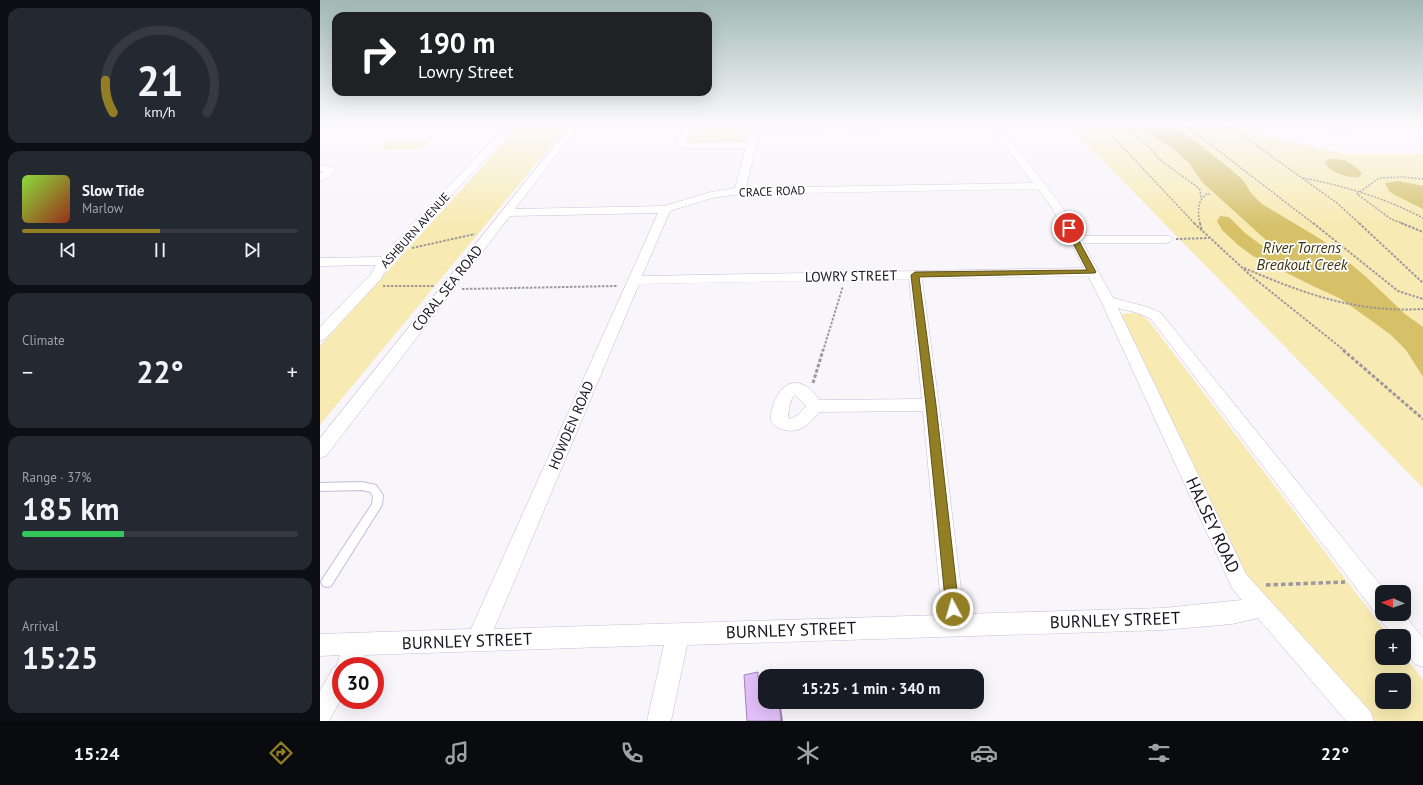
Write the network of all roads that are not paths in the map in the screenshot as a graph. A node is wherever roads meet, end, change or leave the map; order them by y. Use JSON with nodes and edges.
{"nodes":[{"id":1,"x":480,"y":159,"type":"edge"},
{"id":2,"x":549,"y":159,"type":"edge"},
{"id":3,"x":748,"y":159,"type":"edge"},
{"id":4,"x":1020,"y":159,"type":"edge"},
{"id":5,"x":320,"y":168,"type":"edge"},
{"id":6,"x":320,"y":178,"type":"edge"},
{"id":7,"x":1041,"y":186,"type":"junction"},
{"id":8,"x":740,"y":191,"type":"junction"},
{"id":9,"x":665,"y":209,"type":"junction"},
{"id":10,"x":506,"y":213,"type":"junction"},
{"id":11,"x":1166,"y":239,"type":"road end"},
{"id":12,"x":1075,"y":240,"type":"junction"},
{"id":13,"x":388,"y":256,"type":"junction"},
{"id":14,"x":320,"y":262,"type":"edge"},
{"id":15,"x":1092,"y":272,"type":"junction"},
{"id":16,"x":915,"y":275,"type":"junction"},
{"id":17,"x":633,"y":283,"type":"junction"},
{"id":18,"x":1108,"y":301,"type":"junction"},
{"id":19,"x":320,"y":336,"type":"edge"},
{"id":20,"x":931,"y":405,"type":"junction"},
{"id":21,"x":815,"y":406,"type":"junction"},
{"id":22,"x":320,"y":451,"type":"edge"},
{"id":23,"x":320,"y":487,"type":"edge"},
{"id":24,"x":327,"y":582,"type":"dead end"},
{"id":25,"x":1375,"y":595,"type":"edge"},
{"id":26,"x":1261,"y":607,"type":"junction"},
{"id":27,"x":1396,"y":621,"type":"edge"},
{"id":28,"x":954,"y":625,"type":"junction"},
{"id":29,"x":678,"y":634,"type":"junction"},
{"id":30,"x":478,"y":640,"type":"junction"},
{"id":31,"x":359,"y":644,"type":"junction"},
{"id":32,"x":320,"y":645,"type":"edge"},
{"id":33,"x":1423,"y":656,"type":"edge"},
{"id":34,"x":352,"y":657,"type":"edge"},
{"id":35,"x":332,"y":692,"type":"edge"},
{"id":36,"x":320,"y":714,"type":"edge"},
{"id":37,"x":659,"y":721,"type":"edge"},
{"id":38,"x":1362,"y":721,"type":"edge"}],
"edges":[{"from":1,"to":13,"type":"street","name":"ASHBURN AVENUE"},
{"from":2,"to":10,"type":"street","name":"CORAL SEA ROAD"},
{"from":3,"to":8,"type":"street"},
{"from":4,"to":7,"type":"street","name":"HALSEY ROAD"},
{"from":5,"to":6,"type":"street"},
{"from":7,"to":8,"type":"street","name":"CRACE ROAD"},
{"from":7,"to":12,"type":"street","name":"HALSEY ROAD"},
{"from":8,"to":9,"type":"street","name":"CRACE ROAD"},
{"from":9,"to":10,"type":"street","name":"CRACE ROAD"},
{"from":9,"to":17,"type":"street","name":"HOWDEN ROAD"},
{"from":10,"to":22,"type":"street","name":"CORAL SEA ROAD"},
{"from":11,"to":12,"type":"street"},
{"from":12,"to":15,"type":"street","name":"HALSEY ROAD"},
{"from":13,"to":14,"type":"street"},
{"from":13,"to":19,"type":"street","name":"ASHBURN AVENUE"},
{"from":15,"to":16,"type":"street","name":"LOWRY STREET"},
{"from":15,"to":18,"type":"street","name":"HALSEY ROAD"},
{"from":16,"to":17,"type":"street","name":"LOWRY STREET"},
{"from":16,"to":20,"type":"street"},
{"from":17,"to":30,"type":"street","name":"HOWDEN ROAD"},
{"from":18,"to":25,"type":"street"},
{"from":18,"to":26,"type":"street","name":"HALSEY ROAD"},
{"from":20,"to":21,"type":"street"},
{"from":20,"to":28,"type":"street"},
{"from":21,"to":21,"type":"street"},
{"from":23,"to":24,"type":"lane"},
{"from":26,"to":28,"type":"street","name":"BURNLEY STREET"},
{"from":26,"to":38,"type":"street","name":"HALSEY ROAD"},
{"from":27,"to":33,"type":"street"},
{"from":28,"to":29,"type":"street","name":"BURNLEY STREET"},
{"from":29,"to":30,"type":"street","name":"BURNLEY STREET"},
{"from":29,"to":37,"type":"street"},
{"from":30,"to":31,"type":"street","name":"BURNLEY STREET"},
{"from":31,"to":32,"type":"street","name":"BURNLEY STREET"},
{"from":31,"to":34,"type":"street"},
{"from":35,"to":36,"type":"street"}]}
